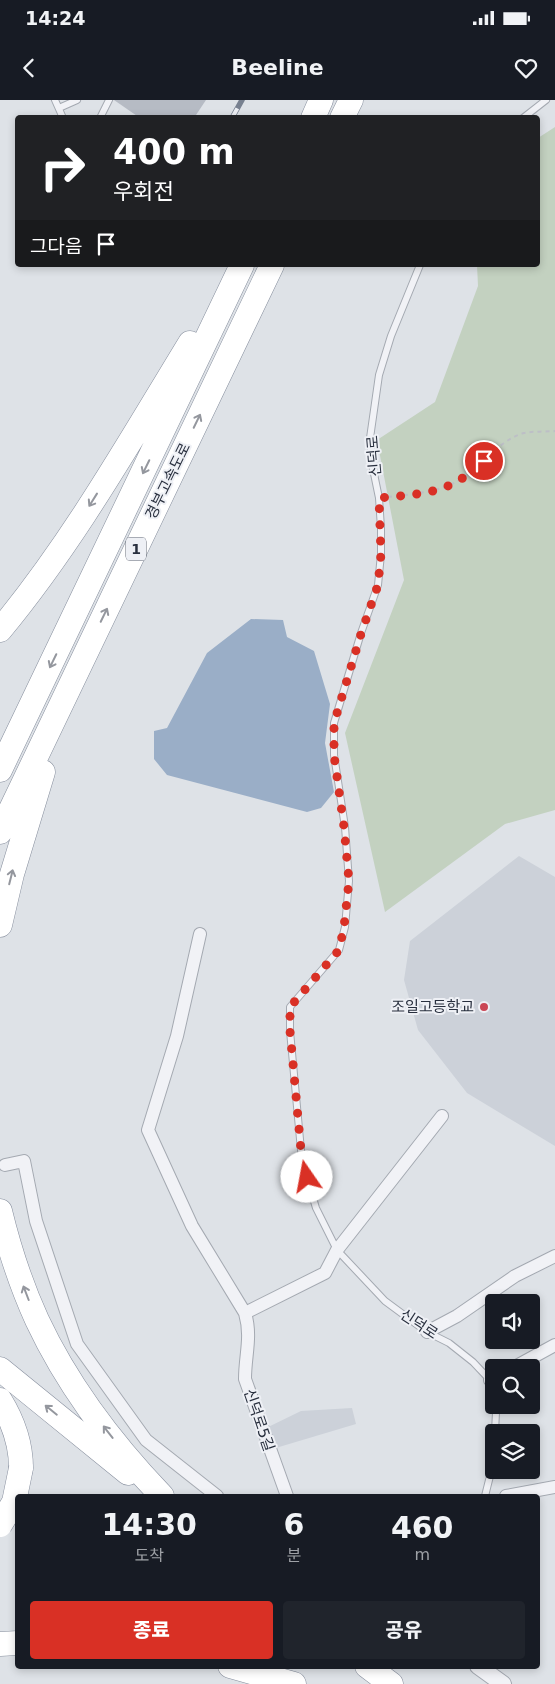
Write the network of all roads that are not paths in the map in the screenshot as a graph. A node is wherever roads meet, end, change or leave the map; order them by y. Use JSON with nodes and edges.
{"nodes":[{"id":1,"x":56,"y":100,"type":"edge"},
{"id":2,"x":77,"y":100,"type":"edge"},
{"id":3,"x":109,"y":100,"type":"edge"},
{"id":4,"x":321,"y":100,"type":"edge"},
{"id":5,"x":350,"y":100,"type":"edge"},
{"id":6,"x":546,"y":100,"type":"edge"},
{"id":7,"x":59,"y":108,"type":"junction"},
{"id":8,"x":62,"y":115,"type":"edge"},
{"id":9,"x":102,"y":115,"type":"edge"},
{"id":10,"x":314,"y":115,"type":"edge"},
{"id":11,"x":343,"y":115,"type":"edge"},
{"id":12,"x":527,"y":115,"type":"edge"},
{"id":13,"x":237,"y":267,"type":"edge"},
{"id":14,"x":241,"y":267,"type":"edge"},
{"id":15,"x":271,"y":267,"type":"edge"},
{"id":16,"x":419,"y":267,"type":"edge"},
{"id":17,"x":0,"y":630,"type":"edge"},
{"id":18,"x":91,"y":643,"type":"junction"},
{"id":19,"x":0,"y":770,"type":"edge"},
{"id":20,"x":0,"y":832,"type":"edge"},
{"id":21,"x":0,"y":924,"type":"edge"},
{"id":22,"x":200,"y":934,"type":"dead end"},
{"id":23,"x":442,"y":1116,"type":"dead end"},
{"id":24,"x":5,"y":1165,"type":"dead end"},
{"id":25,"x":0,"y":1211,"type":"edge"},
{"id":26,"x":337,"y":1250,"type":"junction"},
{"id":27,"x":555,"y":1256,"type":"edge"},
{"id":28,"x":245,"y":1313,"type":"junction"},
{"id":29,"x":427,"y":1332,"type":"junction"},
{"id":30,"x":555,"y":1345,"type":"edge"},
{"id":31,"x":529,"y":1359,"type":"edge"},
{"id":32,"x":0,"y":1370,"type":"edge"},
{"id":33,"x":485,"y":1373,"type":"edge"},
{"id":34,"x":0,"y":1400,"type":"edge"},
{"id":35,"x":489,"y":1479,"type":"edge"},
{"id":36,"x":555,"y":1486,"type":"edge"},
{"id":37,"x":16,"y":1494,"type":"edge"},
{"id":38,"x":154,"y":1494,"type":"edge"},
{"id":39,"x":160,"y":1494,"type":"edge"},
{"id":40,"x":214,"y":1494,"type":"edge"},
{"id":41,"x":286,"y":1494,"type":"edge"},
{"id":42,"x":485,"y":1494,"type":"edge"},
{"id":43,"x":516,"y":1494,"type":"edge"},
{"id":44,"x":15,"y":1497,"type":"edge"},
{"id":45,"x":0,"y":1515,"type":"edge"},
{"id":46,"x":15,"y":1518,"type":"edge"},
{"id":47,"x":0,"y":1525,"type":"edge"},
{"id":48,"x":15,"y":1643,"type":"edge"},
{"id":49,"x":0,"y":1644,"type":"edge"},
{"id":50,"x":241,"y":1669,"type":"edge"},
{"id":51,"x":371,"y":1669,"type":"edge"},
{"id":52,"x":482,"y":1669,"type":"edge"},
{"id":53,"x":294,"y":1684,"type":"edge"},
{"id":54,"x":391,"y":1684,"type":"edge"},
{"id":55,"x":502,"y":1684,"type":"edge"}],
"edges":[{"from":1,"to":7,"type":"lane"},
{"from":2,"to":7,"type":"lane"},
{"from":3,"to":9,"type":"lane"},
{"from":4,"to":10,"type":"highway"},
{"from":5,"to":11,"type":"highway"},
{"from":6,"to":12,"type":"lane"},
{"from":7,"to":8,"type":"lane"},
{"from":13,"to":17,"type":"highway","one_way":true},
{"from":14,"to":19,"type":"highway","name":"경부고속도로","number":"1","one_way":true},
{"from":18,"to":15,"type":"highway","name":"경부고속도로","number":"1","one_way":true},
{"from":16,"to":26,"type":"lane","name":"신덕로"},
{"from":18,"to":20,"type":"highway","name":"경부고속도로","number":"1"},
{"from":21,"to":18,"type":"highway","one_way":true},
{"from":22,"to":28,"type":"street"},
{"from":23,"to":26,"type":"street"},
{"from":24,"to":40,"type":"street"},
{"from":39,"to":25,"type":"highway","one_way":true},
{"from":26,"to":28,"type":"street"},
{"from":26,"to":29,"type":"lane","name":"신덕로"},
{"from":27,"to":29,"type":"street"},
{"from":28,"to":41,"type":"street","name":"신덕로5길"},
{"from":29,"to":33,"type":"lane","name":"신덕로"},
{"from":30,"to":31,"type":"street"},
{"from":38,"to":32,"type":"highway","one_way":true},
{"from":34,"to":37,"type":"highway","bridge":true},
{"from":35,"to":42,"type":"lane"},
{"from":36,"to":43,"type":"street"},
{"from":44,"to":47,"type":"highway","bridge":true},
{"from":45,"to":46,"type":"highway"},
{"from":48,"to":49,"type":"highway"},
{"from":50,"to":53,"type":"highway"},
{"from":51,"to":54,"type":"highway"},
{"from":52,"to":55,"type":"street"}]}
